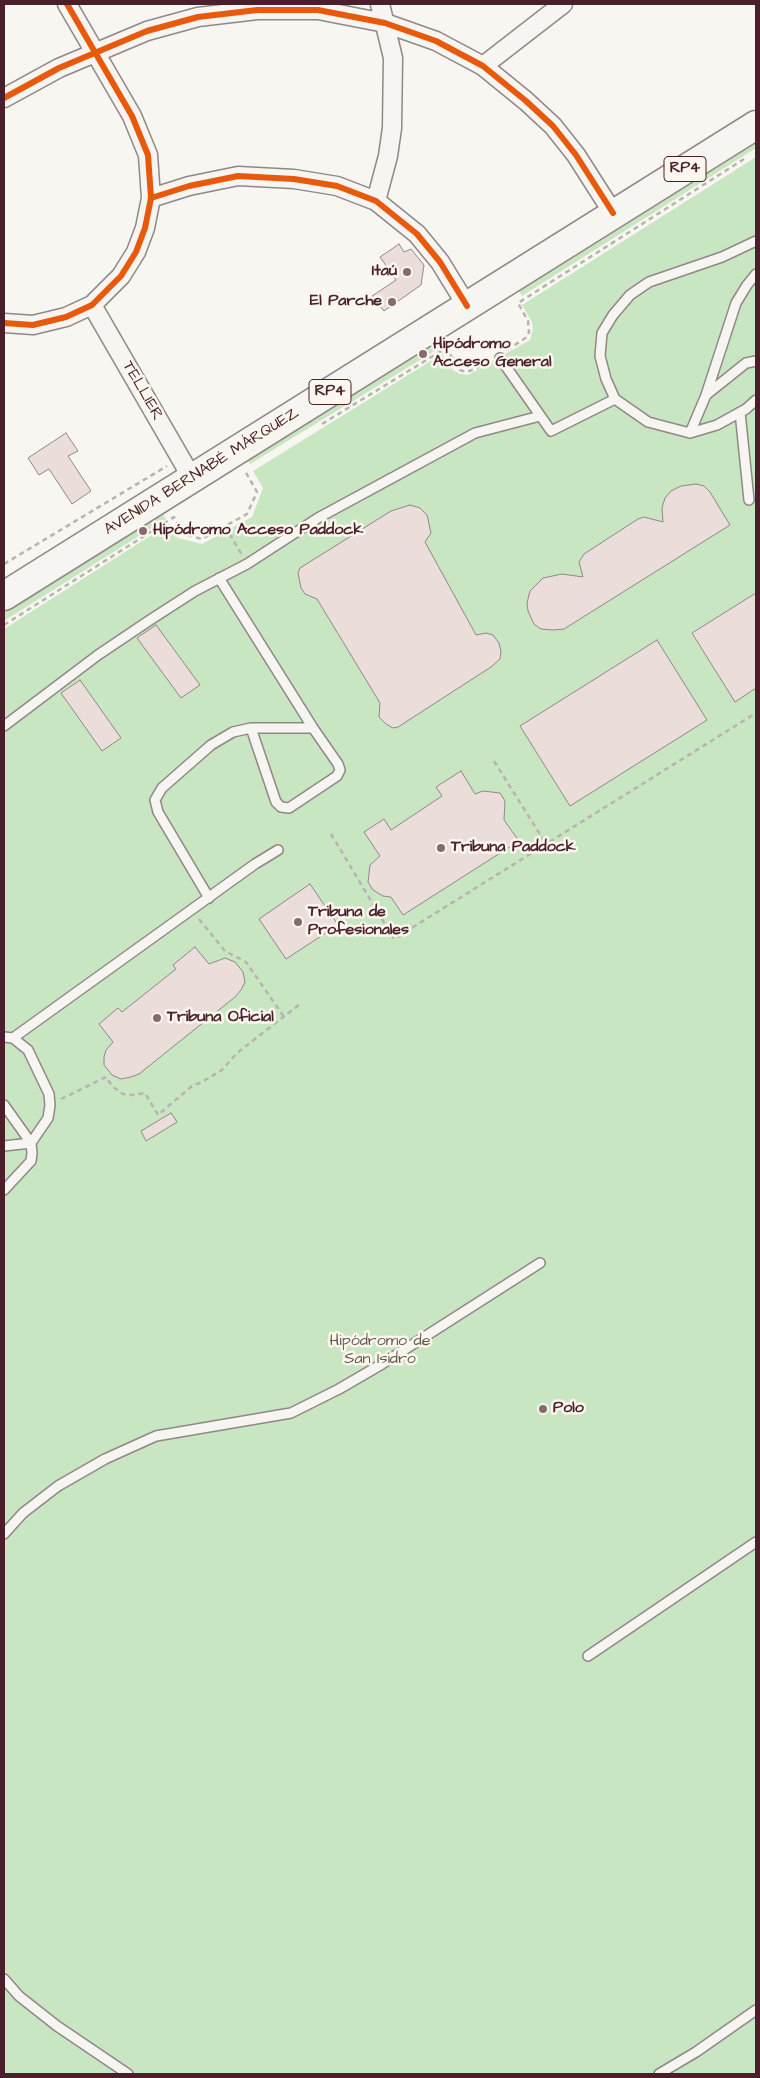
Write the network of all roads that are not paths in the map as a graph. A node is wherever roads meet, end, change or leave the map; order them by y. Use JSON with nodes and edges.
{"nodes":[{"id":1,"x":68,"y":4,"type":"edge"},
{"id":2,"x":380,"y":4,"type":"edge"},
{"id":3,"x":563,"y":4,"type":"edge"},
{"id":4,"x":385,"y":23,"type":"junction"},
{"id":5,"x":95,"y":52,"type":"junction"},
{"id":6,"x":483,"y":66,"type":"junction"},
{"id":7,"x":4,"y":98,"type":"edge"},
{"id":8,"x":756,"y":125,"type":"edge"},
{"id":9,"x":151,"y":198,"type":"junction"},
{"id":10,"x":376,"y":201,"type":"junction"},
{"id":11,"x":613,"y":213,"type":"junction"},
{"id":12,"x":756,"y":241,"type":"edge"},
{"id":13,"x":756,"y":274,"type":"edge"},
{"id":14,"x":92,"y":305,"type":"junction"},
{"id":15,"x":467,"y":306,"type":"junction"},
{"id":16,"x":4,"y":323,"type":"edge"},
{"id":17,"x":503,"y":354,"type":"road end"},
{"id":18,"x":756,"y":361,"type":"edge"},
{"id":19,"x":706,"y":395,"type":"junction"},
{"id":20,"x":615,"y":399,"type":"junction"},
{"id":21,"x":756,"y":400,"type":"edge"},
{"id":22,"x":740,"y":412,"type":"junction"},
{"id":23,"x":540,"y":416,"type":"junction"},
{"id":24,"x":690,"y":432,"type":"junction"},
{"id":25,"x":186,"y":468,"type":"junction"},
{"id":26,"x":748,"y":500,"type":"dead end"},
{"id":27,"x":219,"y":578,"type":"junction"},
{"id":28,"x":4,"y":596,"type":"edge"},
{"id":29,"x":4,"y":726,"type":"edge"},
{"id":30,"x":251,"y":728,"type":"junction"},
{"id":31,"x":313,"y":728,"type":"junction"},
{"id":32,"x":278,"y":850,"type":"dead end"},
{"id":33,"x":209,"y":898,"type":"junction"},
{"id":34,"x":8,"y":1037,"type":"edge"},
{"id":35,"x":4,"y":1105,"type":"edge"},
{"id":36,"x":31,"y":1143,"type":"junction"},
{"id":37,"x":4,"y":1146,"type":"edge"},
{"id":38,"x":4,"y":1190,"type":"edge"},
{"id":39,"x":540,"y":1263,"type":"dead end"},
{"id":40,"x":4,"y":1534,"type":"edge"},
{"id":41,"x":756,"y":1542,"type":"edge"},
{"id":42,"x":588,"y":1656,"type":"dead end"},
{"id":43,"x":4,"y":1980,"type":"edge"},
{"id":44,"x":756,"y":2010,"type":"edge"},
{"id":45,"x":128,"y":2074,"type":"edge"},
{"id":46,"x":659,"y":2074,"type":"edge"}],
"edges":[{"from":1,"to":5,"type":"street"},
{"from":2,"to":4,"type":"street"},
{"from":3,"to":6,"type":"street"},
{"from":4,"to":5,"type":"street"},
{"from":4,"to":6,"type":"street"},
{"from":4,"to":10,"type":"street"},
{"from":5,"to":7,"type":"street"},
{"from":5,"to":9,"type":"street"},
{"from":6,"to":11,"type":"street"},
{"from":8,"to":11,"type":"main road","name":"AVENIDA BERNABÉ MÁRQUEZ","number":"RP4"},
{"from":9,"to":10,"type":"street"},
{"from":9,"to":14,"type":"street"},
{"from":10,"to":15,"type":"street"},
{"from":11,"to":15,"type":"main road","name":"AVENIDA BERNABÉ MÁRQUEZ","number":"RP4"},
{"from":12,"to":20,"type":"lane"},
{"from":13,"to":19,"type":"lane"},
{"from":14,"to":16,"type":"street"},
{"from":14,"to":25,"type":"street","name":"TELLIER"},
{"from":15,"to":25,"type":"main road","name":"AVENIDA BERNABÉ MÁRQUEZ","number":"RP4"},
{"from":17,"to":23,"type":"lane"},
{"from":18,"to":19,"type":"lane"},
{"from":19,"to":24,"type":"lane"},
{"from":20,"to":23,"type":"lane"},
{"from":20,"to":24,"type":"lane"},
{"from":21,"to":22,"type":"lane"},
{"from":22,"to":24,"type":"lane"},
{"from":22,"to":26,"type":"lane"},
{"from":23,"to":27,"type":"lane"},
{"from":25,"to":28,"type":"main road","name":"AVENIDA BERNABÉ MÁRQUEZ","number":"RP4"},
{"from":27,"to":29,"type":"lane"},
{"from":27,"to":31,"type":"lane"},
{"from":30,"to":31,"type":"lane"},
{"from":30,"to":31,"type":"lane"},
{"from":30,"to":33,"type":"lane"},
{"from":32,"to":33,"type":"lane"},
{"from":33,"to":34,"type":"lane"},
{"from":34,"to":36,"type":"lane"},
{"from":35,"to":36,"type":"lane"},
{"from":36,"to":37,"type":"lane"},
{"from":36,"to":38,"type":"lane"},
{"from":39,"to":40,"type":"lane"},
{"from":41,"to":42,"type":"lane"},
{"from":43,"to":45,"type":"lane"},
{"from":44,"to":46,"type":"lane"}]}
